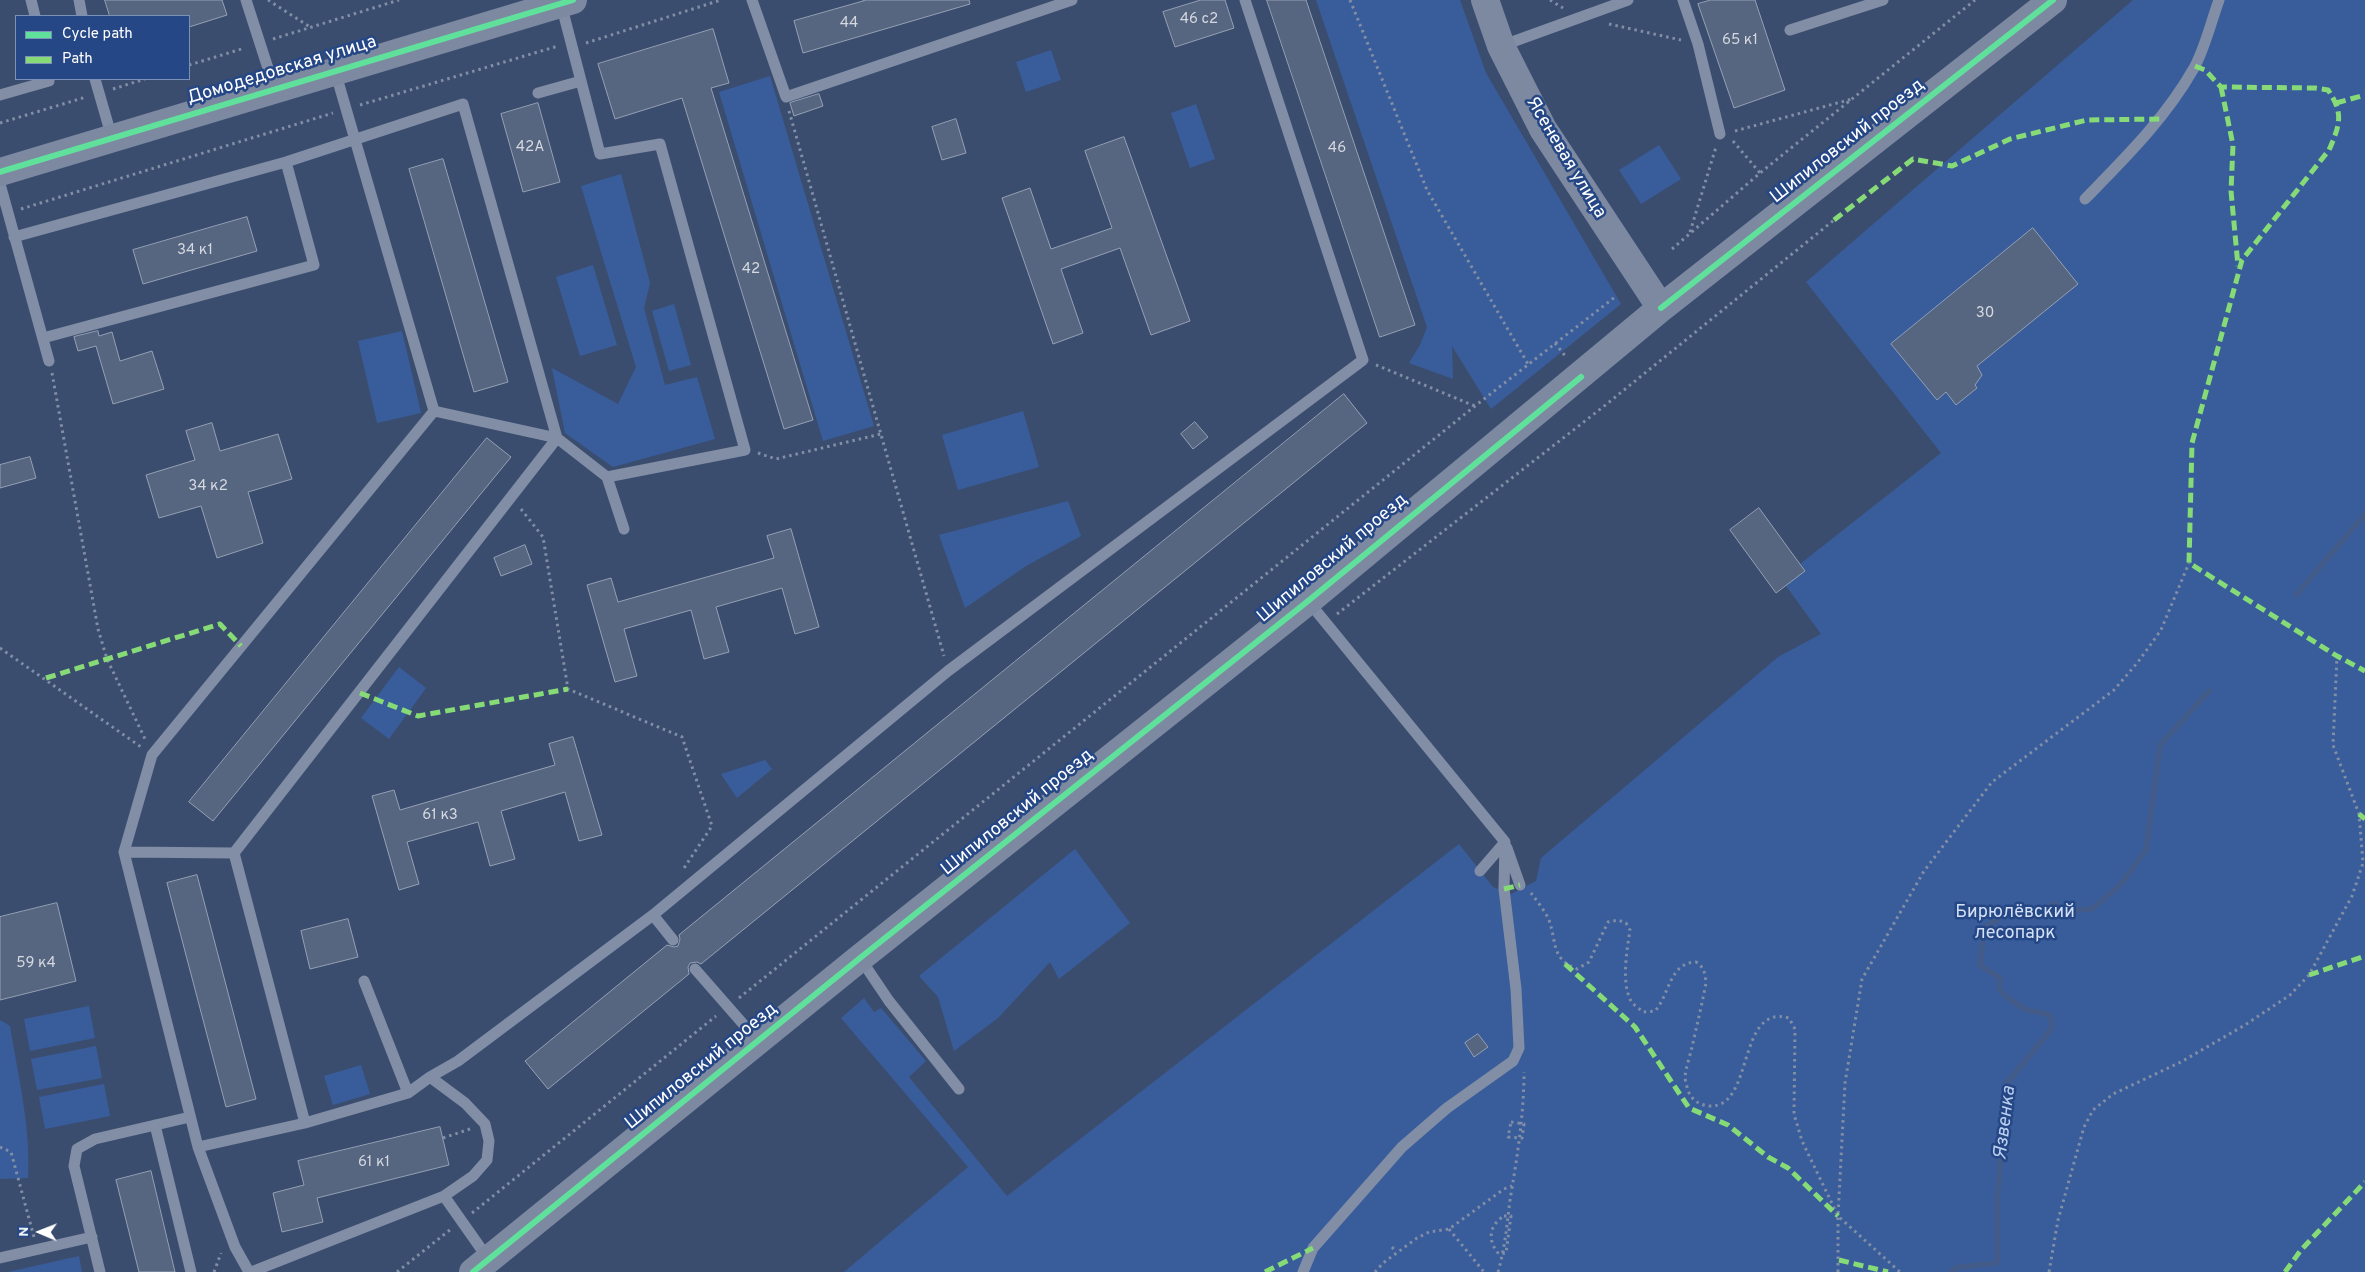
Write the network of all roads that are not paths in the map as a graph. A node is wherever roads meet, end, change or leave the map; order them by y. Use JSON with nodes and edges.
{"nodes":[{"id":1,"x":31,"y":0,"type":"edge"},
{"id":2,"x":79,"y":0,"type":"edge"},
{"id":3,"x":246,"y":0,"type":"edge"},
{"id":4,"x":752,"y":0,"type":"edge"},
{"id":5,"x":1072,"y":0,"type":"edge"},
{"id":6,"x":1246,"y":0,"type":"edge"},
{"id":7,"x":1485,"y":0,"type":"edge"},
{"id":8,"x":1628,"y":0,"type":"edge"},
{"id":9,"x":1683,"y":0,"type":"edge"},
{"id":10,"x":1883,"y":0,"type":"edge"},
{"id":11,"x":2053,"y":0,"type":"edge"},
{"id":12,"x":2219,"y":0,"type":"edge"},
{"id":13,"x":567,"y":2,"type":"edge"},
{"id":14,"x":35,"y":15,"type":"edge"},
{"id":15,"x":82,"y":15,"type":"edge"},
{"id":16,"x":1790,"y":30,"type":"dead end"},
{"id":17,"x":1501,"y":46,"type":"junction"},
{"id":18,"x":335,"y":72,"type":"junction"},
{"id":19,"x":49,"y":80,"type":"edge"},
{"id":20,"x":95,"y":80,"type":"edge"},
{"id":21,"x":581,"y":81,"type":"junction"},
{"id":22,"x":275,"y":90,"type":"junction"},
{"id":23,"x":538,"y":93,"type":"dead end"},
{"id":24,"x":0,"y":95,"type":"edge"},
{"id":25,"x":1723,"y":134,"type":"road end"},
{"id":26,"x":112,"y":138,"type":"junction"},
{"id":27,"x":354,"y":141,"type":"junction"},
{"id":28,"x":286,"y":162,"type":"junction"},
{"id":29,"x":0,"y":172,"type":"edge"},
{"id":30,"x":0,"y":184,"type":"edge"},
{"id":31,"x":2085,"y":199,"type":"dead end"},
{"id":32,"x":14,"y":237,"type":"junction"},
{"id":33,"x":1661,"y":308,"type":"junction"},
{"id":34,"x":43,"y":338,"type":"junction"},
{"id":35,"x":49,"y":361,"type":"road end"},
{"id":36,"x":434,"y":411,"type":"junction"},
{"id":37,"x":557,"y":438,"type":"junction"},
{"id":38,"x":607,"y":476,"type":"junction"},
{"id":39,"x":624,"y":529,"type":"dead end"},
{"id":40,"x":1308,"y":601,"type":"junction"},
{"id":41,"x":1505,"y":842,"type":"junction"},
{"id":42,"x":124,"y":852,"type":"junction"},
{"id":43,"x":234,"y":854,"type":"junction"},
{"id":44,"x":1480,"y":871,"type":"dead end"},
{"id":45,"x":1520,"y":885,"type":"road end"},
{"id":46,"x":653,"y":915,"type":"junction"},
{"id":47,"x":673,"y":940,"type":"dead end"},
{"id":48,"x":860,"y":958,"type":"junction"},
{"id":49,"x":695,"y":969,"type":"dead end"},
{"id":50,"x":364,"y":981,"type":"dead end"},
{"id":51,"x":758,"y":1041,"type":"junction"},
{"id":52,"x":430,"y":1077,"type":"junction"},
{"id":53,"x":959,"y":1089,"type":"dead end"},
{"id":54,"x":408,"y":1093,"type":"junction"},
{"id":55,"x":190,"y":1117,"type":"junction"},
{"id":56,"x":305,"y":1123,"type":"junction"},
{"id":57,"x":155,"y":1125,"type":"junction"},
{"id":58,"x":198,"y":1147,"type":"junction"},
{"id":59,"x":444,"y":1196,"type":"junction"},
{"id":60,"x":92,"y":1237,"type":"junction"},
{"id":61,"x":0,"y":1258,"type":"edge"},
{"id":62,"x":481,"y":1266,"type":"edge"},
{"id":63,"x":100,"y":1272,"type":"edge"},
{"id":64,"x":191,"y":1272,"type":"edge"},
{"id":65,"x":250,"y":1272,"type":"edge"},
{"id":66,"x":1303,"y":1272,"type":"edge"}],
"edges":[{"from":1,"to":14,"type":"lane"},
{"from":2,"to":15,"type":"lane"},
{"from":3,"to":22,"type":"lane"},
{"from":4,"to":5,"type":"lane"},
{"from":6,"to":46,"type":"lane"},
{"from":7,"to":17,"type":"main road","name":"Ясеневая улица"},
{"from":8,"to":17,"type":"lane"},
{"from":9,"to":25,"type":"lane"},
{"from":10,"to":16,"type":"lane"},
{"from":11,"to":33,"type":"main road","name":"Шипиловский проезд"},
{"from":12,"to":31,"type":"lane"},
{"from":13,"to":18,"type":"main road","name":"Домодедовская улица"},
{"from":13,"to":21,"type":"lane"},
{"from":17,"to":33,"type":"main road","name":"Ясеневая улица"},
{"from":18,"to":22,"type":"main road","name":"Домодедовская улица"},
{"from":18,"to":27,"type":"lane"},
{"from":19,"to":24,"type":"lane"},
{"from":20,"to":26,"type":"lane"},
{"from":21,"to":23,"type":"lane"},
{"from":21,"to":38,"type":"lane"},
{"from":22,"to":26,"type":"main road","name":"Домодедовская улица"},
{"from":26,"to":29,"type":"main road","name":"Домодедовская улица"},
{"from":27,"to":28,"type":"lane"},
{"from":27,"to":36,"type":"lane"},
{"from":27,"to":37,"type":"lane"},
{"from":28,"to":32,"type":"lane"},
{"from":28,"to":34,"type":"lane"},
{"from":30,"to":32,"type":"lane"},
{"from":32,"to":34,"type":"lane"},
{"from":33,"to":40,"type":"main road","name":"Шипиловский проезд"},
{"from":34,"to":35,"type":"lane"},
{"from":36,"to":37,"type":"lane"},
{"from":36,"to":42,"type":"lane"},
{"from":37,"to":38,"type":"lane"},
{"from":37,"to":43,"type":"lane"},
{"from":38,"to":39,"type":"lane"},
{"from":40,"to":41,"type":"lane"},
{"from":40,"to":48,"type":"main road","name":"Шипиловский проезд"},
{"from":41,"to":44,"type":"lane"},
{"from":41,"to":45,"type":"lane"},
{"from":41,"to":66,"type":"lane"},
{"from":42,"to":43,"type":"lane"},
{"from":42,"to":55,"type":"lane"},
{"from":43,"to":56,"type":"lane"},
{"from":46,"to":47,"type":"lane"},
{"from":46,"to":52,"type":"lane"},
{"from":48,"to":51,"type":"main road","name":"Шипиловский проезд"},
{"from":48,"to":53,"type":"lane"},
{"from":49,"to":51,"type":"lane"},
{"from":50,"to":54,"type":"lane"},
{"from":51,"to":62,"type":"main road","name":"Шипиловский проезд"},
{"from":52,"to":54,"type":"lane"},
{"from":52,"to":59,"type":"lane"},
{"from":54,"to":56,"type":"lane"},
{"from":55,"to":57,"type":"lane"},
{"from":55,"to":58,"type":"lane"},
{"from":56,"to":58,"type":"lane"},
{"from":57,"to":60,"type":"lane"},
{"from":57,"to":64,"type":"lane"},
{"from":58,"to":65,"type":"lane"},
{"from":59,"to":62,"type":"lane"},
{"from":59,"to":65,"type":"lane"},
{"from":60,"to":61,"type":"lane"},
{"from":60,"to":63,"type":"lane"}]}
